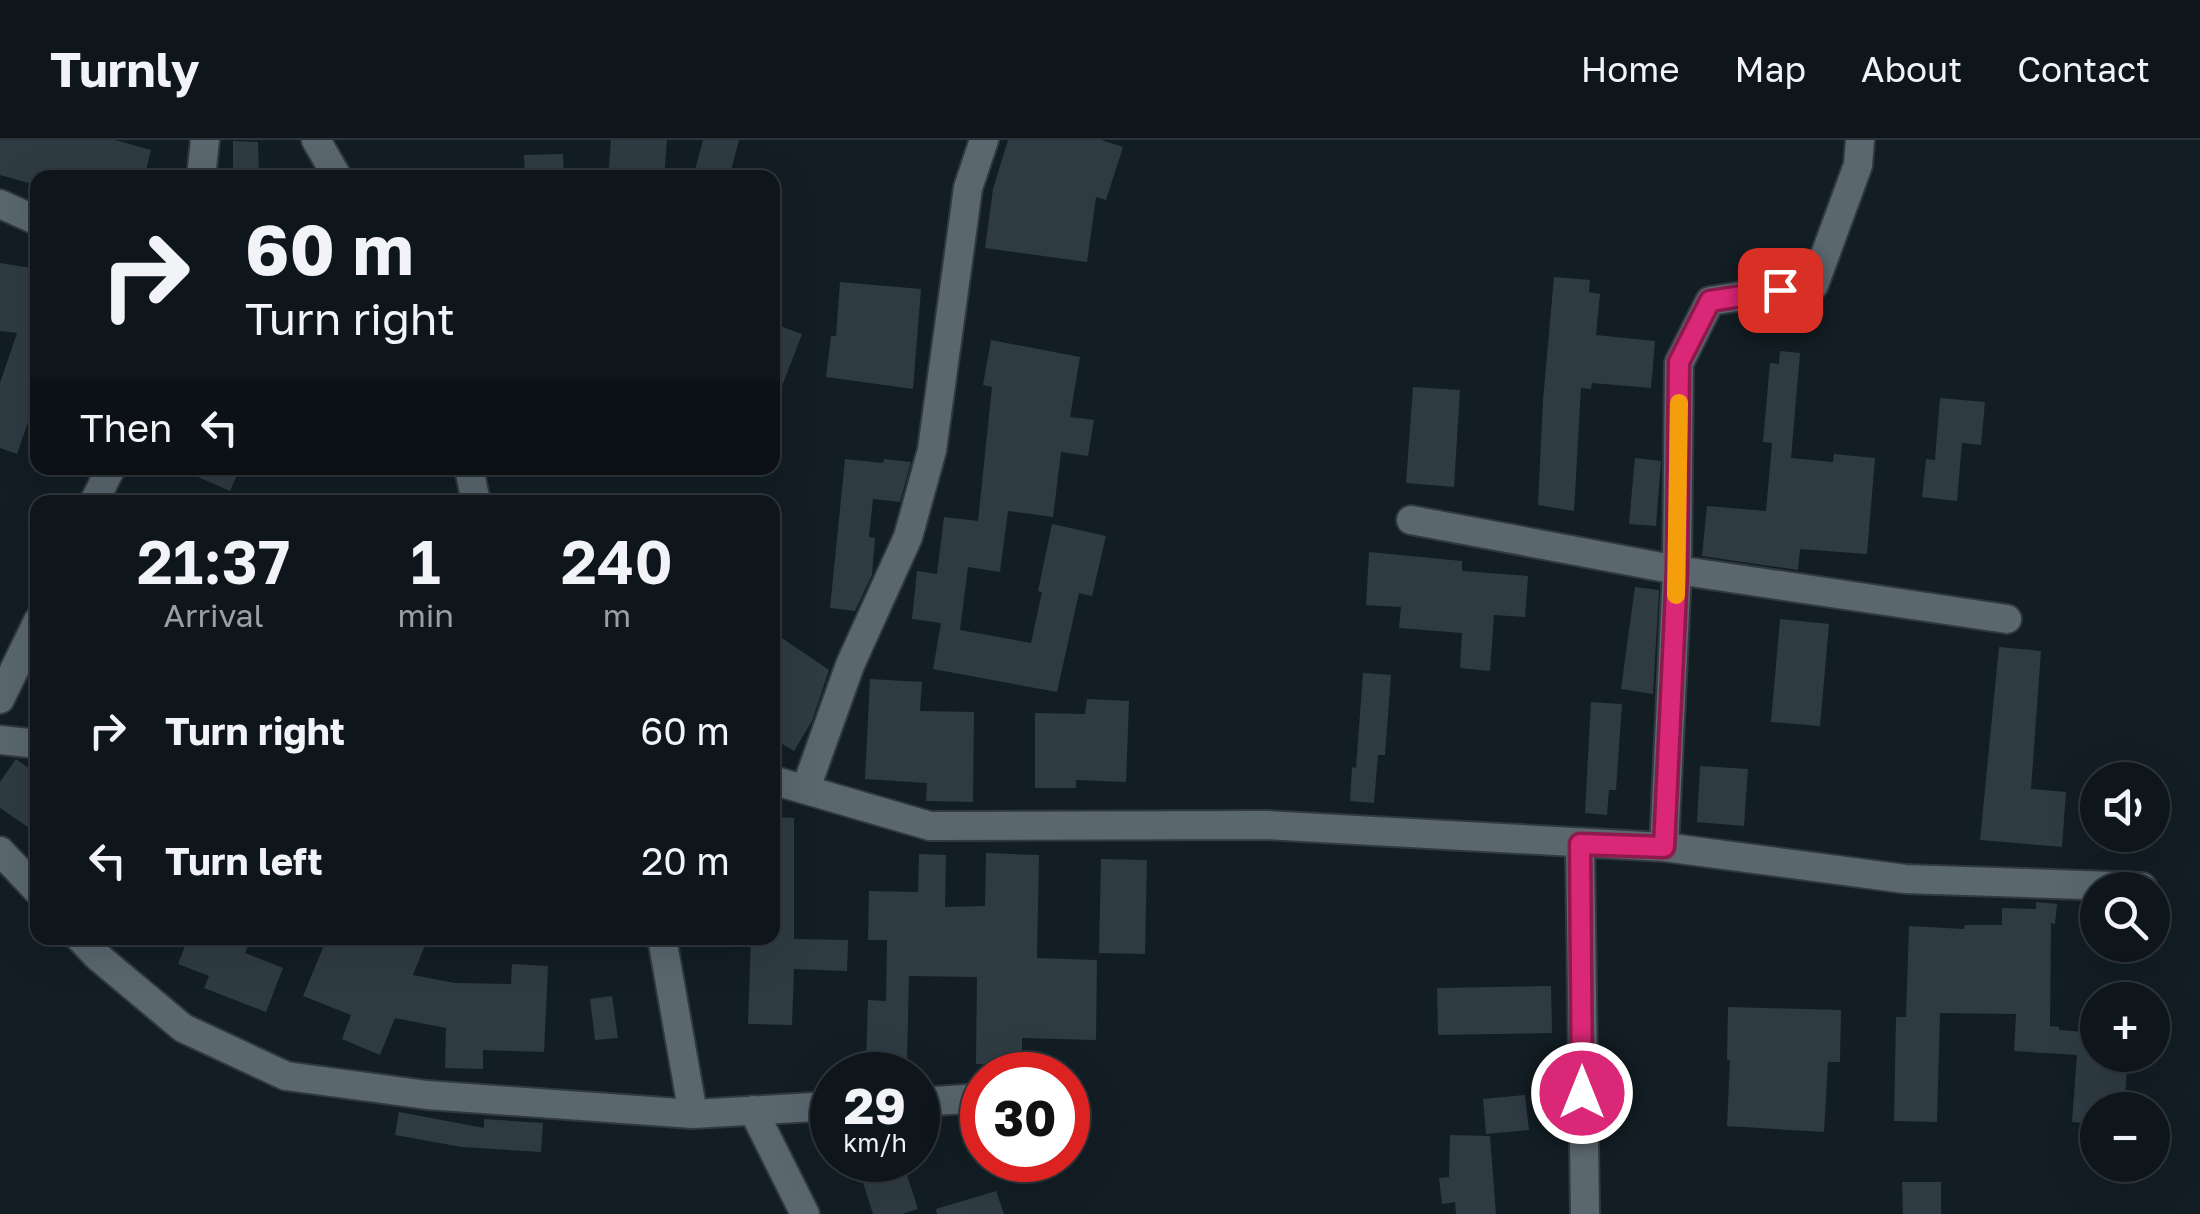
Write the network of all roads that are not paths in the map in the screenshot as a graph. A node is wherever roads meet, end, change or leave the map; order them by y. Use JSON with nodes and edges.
{"nodes":[{"id":1,"x":205,"y":140,"type":"edge"},
{"id":2,"x":316,"y":140,"type":"edge"},
{"id":3,"x":984,"y":140,"type":"edge"},
{"id":4,"x":1860,"y":140,"type":"edge"},
{"id":5,"x":203,"y":170,"type":"edge"},
{"id":6,"x":333,"y":170,"type":"edge"},
{"id":7,"x":0,"y":204,"type":"edge"},
{"id":8,"x":30,"y":217,"type":"edge"},
{"id":9,"x":1411,"y":520,"type":"dead end"},
{"id":10,"x":1677,"y":570,"type":"junction"},
{"id":11,"x":2007,"y":619,"type":"dead end"},
{"id":12,"x":30,"y":637,"type":"edge"},
{"id":13,"x":0,"y":699,"type":"edge"},
{"id":14,"x":0,"y":740,"type":"edge"},
{"id":15,"x":30,"y":743,"type":"edge"},
{"id":16,"x":780,"y":782,"type":"edge"},
{"id":17,"x":806,"y":788,"type":"junction"},
{"id":18,"x":1580,"y":844,"type":"junction"},
{"id":19,"x":1664,"y":847,"type":"junction"},
{"id":20,"x":0,"y":851,"type":"edge"},
{"id":21,"x":30,"y":883,"type":"edge"},
{"id":22,"x":2080,"y":885,"type":"edge"},
{"id":23,"x":87,"y":945,"type":"edge"},
{"id":24,"x":663,"y":945,"type":"edge"},
{"id":25,"x":810,"y":1107,"type":"edge"},
{"id":26,"x":752,"y":1110,"type":"junction"},
{"id":27,"x":693,"y":1114,"type":"junction"},
{"id":28,"x":804,"y":1214,"type":"edge"},
{"id":29,"x":1585,"y":1214,"type":"edge"}],
"edges":[{"from":1,"to":5,"type":"street"},
{"from":2,"to":6,"type":"street"},
{"from":3,"to":17,"type":"street"},
{"from":4,"to":10,"type":"street"},
{"from":7,"to":8,"type":"street"},
{"from":9,"to":10,"type":"street"},
{"from":10,"to":11,"type":"street"},
{"from":10,"to":19,"type":"street"},
{"from":12,"to":13,"type":"street"},
{"from":14,"to":15,"type":"street"},
{"from":16,"to":17,"type":"street"},
{"from":17,"to":18,"type":"street"},
{"from":18,"to":19,"type":"street"},
{"from":18,"to":29,"type":"street"},
{"from":19,"to":22,"type":"street"},
{"from":20,"to":21,"type":"street"},
{"from":23,"to":27,"type":"street"},
{"from":24,"to":27,"type":"street"},
{"from":25,"to":26,"type":"street"},
{"from":26,"to":27,"type":"street"},
{"from":26,"to":28,"type":"street"}]}
